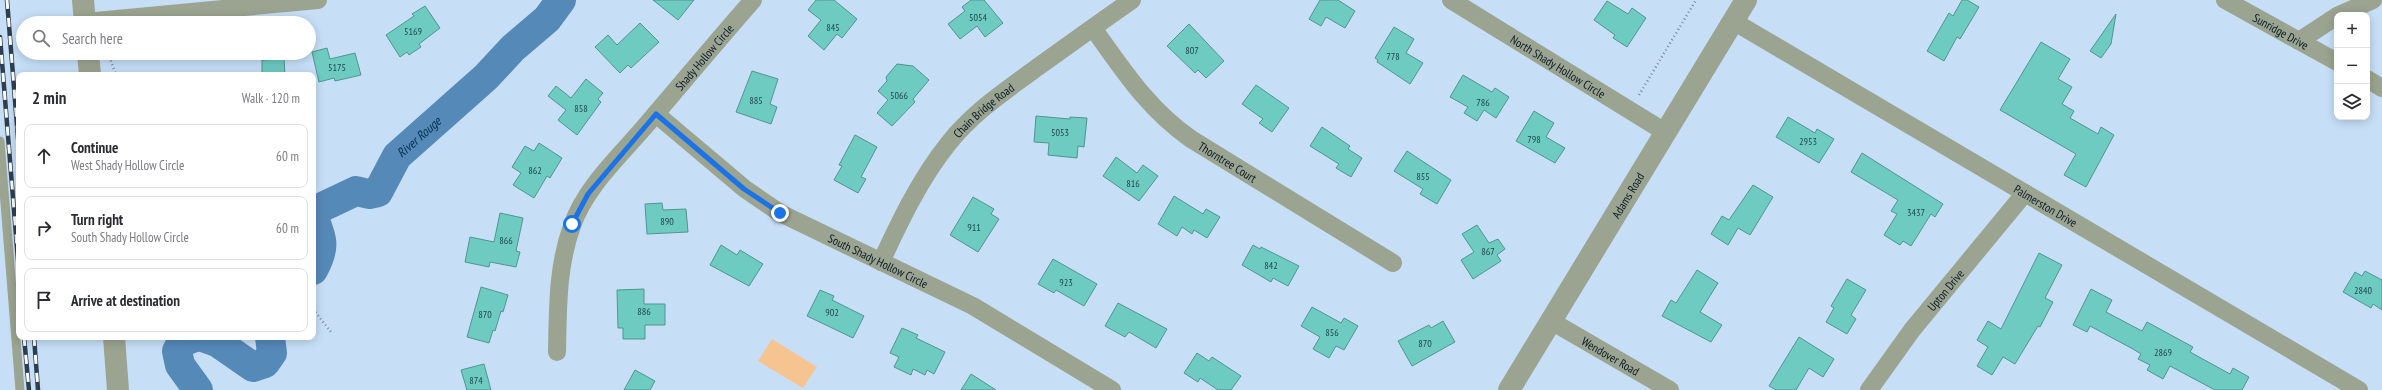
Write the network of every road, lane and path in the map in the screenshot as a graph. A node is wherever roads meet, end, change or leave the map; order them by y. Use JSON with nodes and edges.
{"nodes":[{"id":1,"x":83,"y":0,"type":"edge"},
{"id":2,"x":318,"y":0,"type":"edge"},
{"id":3,"x":753,"y":0,"type":"edge"},
{"id":4,"x":1132,"y":0,"type":"edge"},
{"id":5,"x":1451,"y":0,"type":"edge"},
{"id":6,"x":1696,"y":0,"type":"edge"},
{"id":7,"x":1746,"y":0,"type":"edge"},
{"id":8,"x":2225,"y":0,"type":"edge"},
{"id":9,"x":2373,"y":0,"type":"edge"},
{"id":10,"x":2347,"y":12,"type":"edge"},
{"id":11,"x":84,"y":16,"type":"edge"},
{"id":12,"x":149,"y":16,"type":"edge"},
{"id":13,"x":2334,"y":19,"type":"edge"},
{"id":14,"x":1733,"y":21,"type":"junction"},
{"id":15,"x":1093,"y":28,"type":"junction"},
{"id":16,"x":2300,"y":41,"type":"junction"},
{"id":17,"x":89,"y":60,"type":"edge"},
{"id":18,"x":111,"y":60,"type":"edge"},
{"id":19,"x":2334,"y":60,"type":"edge"},
{"id":20,"x":90,"y":72,"type":"edge"},
{"id":21,"x":115,"y":72,"type":"edge"},
{"id":22,"x":2370,"y":81,"type":"edge"},
{"id":23,"x":2382,"y":88,"type":"edge"},
{"id":24,"x":1636,"y":100,"type":"dead end"},
{"id":25,"x":656,"y":114,"type":"junction"},
{"id":26,"x":1665,"y":132,"type":"junction"},
{"id":27,"x":0,"y":140,"type":"edge"},
{"id":28,"x":2025,"y":193,"type":"junction"},
{"id":29,"x":881,"y":262,"type":"junction"},
{"id":30,"x":1393,"y":263,"type":"dead end"},
{"id":31,"x":316,"y":313,"type":"edge"},
{"id":32,"x":1551,"y":321,"type":"junction"},
{"id":33,"x":330,"y":332,"type":"dead end"},
{"id":34,"x":114,"y":340,"type":"edge"},
{"id":35,"x":557,"y":352,"type":"dead end"},
{"id":36,"x":20,"y":390,"type":"edge"},
{"id":37,"x":118,"y":390,"type":"edge"},
{"id":38,"x":1112,"y":390,"type":"edge"},
{"id":39,"x":1509,"y":390,"type":"edge"},
{"id":40,"x":1670,"y":390,"type":"edge"},
{"id":41,"x":1869,"y":390,"type":"edge"},
{"id":42,"x":2359,"y":390,"type":"edge"}],
"edges":[{"from":1,"to":11,"type":"street"},
{"from":2,"to":12,"type":"street"},
{"from":3,"to":25,"type":"street","name":"Shady Hollow Circle"},
{"from":4,"to":15,"type":"street","name":"Chain Bridge Road"},
{"from":5,"to":26,"type":"street","name":"North Shady Hollow Circle"},
{"from":6,"to":24,"type":"path"},
{"from":7,"to":14,"type":"street","name":"Adams Road"},
{"from":8,"to":16,"type":"street","name":"Sunridge Drive"},
{"from":9,"to":10,"type":"street"},
{"from":13,"to":16,"type":"street"},
{"from":14,"to":26,"type":"street","name":"Adams Road"},
{"from":14,"to":28,"type":"street","name":"Palmerston Drive"},
{"from":15,"to":29,"type":"street","name":"Chain Bridge Road"},
{"from":15,"to":30,"type":"street","name":"Thorntree Court"},
{"from":16,"to":19,"type":"street","name":"Sunridge Drive"},
{"from":17,"to":20,"type":"street"},
{"from":18,"to":21,"type":"path"},
{"from":22,"to":23,"type":"street"},
{"from":25,"to":29,"type":"street","name":"South Shady Hollow Circle"},
{"from":25,"to":35,"type":"street","name":"Shady Hollow Circle"},
{"from":26,"to":32,"type":"street","name":"Adams Road"},
{"from":27,"to":36,"type":"lane"},
{"from":28,"to":41,"type":"street","name":"Upton Drive"},
{"from":28,"to":42,"type":"street","name":"Palmerston Drive"},
{"from":29,"to":38,"type":"street","name":"South Shady Hollow Circle"},
{"from":31,"to":33,"type":"path"},
{"from":32,"to":39,"type":"street","name":"Adams Road"},
{"from":32,"to":40,"type":"street","name":"Wendover Road"},
{"from":34,"to":37,"type":"street"}]}
